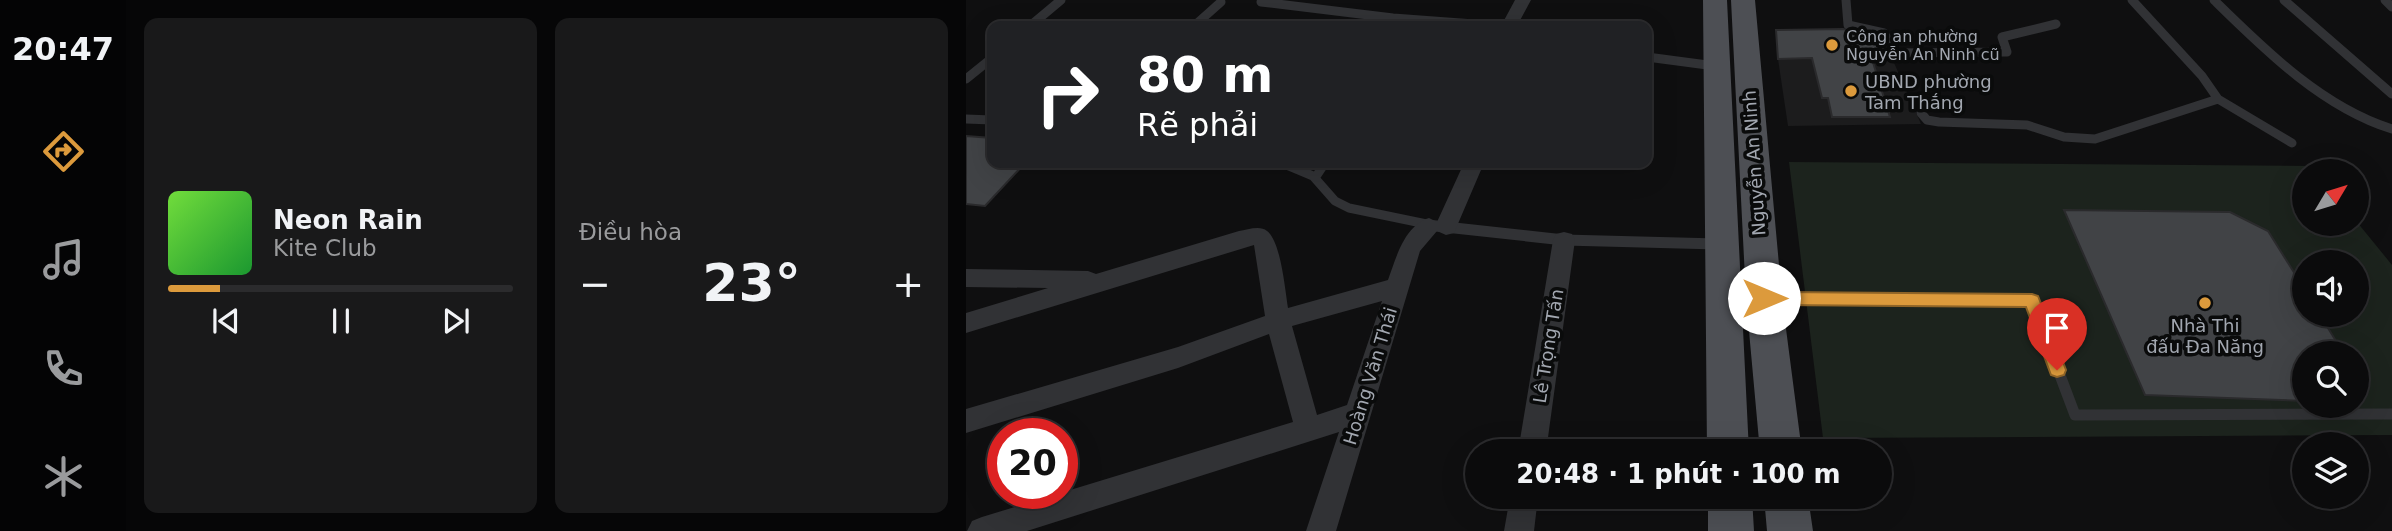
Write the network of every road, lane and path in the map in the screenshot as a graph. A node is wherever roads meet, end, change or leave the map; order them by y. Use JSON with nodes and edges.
{"nodes":[{"id":1,"x":1061,"y":0,"type":"edge"},
{"id":2,"x":1523,"y":0,"type":"edge"},
{"id":3,"x":1715,"y":0,"type":"edge"},
{"id":4,"x":1743,"y":0,"type":"edge"},
{"id":5,"x":1846,"y":0,"type":"edge"},
{"id":6,"x":2132,"y":0,"type":"edge"},
{"id":7,"x":2214,"y":0,"type":"edge"},
{"id":8,"x":2284,"y":0,"type":"edge"},
{"id":9,"x":2385,"y":0,"type":"edge"},
{"id":10,"x":1221,"y":2,"type":"dead end"},
{"id":11,"x":1261,"y":2,"type":"dead end"},
{"id":12,"x":2392,"y":6,"type":"edge"},
{"id":13,"x":1036,"y":21,"type":"edge"},
{"id":14,"x":1200,"y":21,"type":"edge"},
{"id":15,"x":1434,"y":21,"type":"edge"},
{"id":16,"x":1512,"y":21,"type":"edge"},
{"id":17,"x":2056,"y":24,"type":"dead end"},
{"id":18,"x":1652,"y":58,"type":"edge"},
{"id":19,"x":987,"y":62,"type":"edge"},
{"id":20,"x":1715,"y":66,"type":"junction"},
{"id":21,"x":966,"y":79,"type":"edge"},
{"id":22,"x":2392,"y":94,"type":"edge"},
{"id":23,"x":2218,"y":99,"type":"junction"},
{"id":24,"x":1921,"y":113,"type":"dead end"},
{"id":25,"x":966,"y":119,"type":"edge"},
{"id":26,"x":987,"y":120,"type":"edge"},
{"id":27,"x":2392,"y":130,"type":"edge"},
{"id":28,"x":2292,"y":143,"type":"dead end"},
{"id":29,"x":1299,"y":168,"type":"edge"},
{"id":30,"x":1322,"y":168,"type":"edge"},
{"id":31,"x":1471,"y":168,"type":"edge"},
{"id":32,"x":1315,"y":178,"type":"junction"},
{"id":33,"x":1438,"y":227,"type":"junction"},
{"id":34,"x":1564,"y":240,"type":"junction"},
{"id":35,"x":1721,"y":244,"type":"junction"},
{"id":36,"x":966,"y":278,"type":"edge"},
{"id":37,"x":1108,"y":281,"type":"junction"},
{"id":38,"x":1398,"y":287,"type":"junction"},
{"id":39,"x":1722,"y":298,"type":"junction"},
{"id":40,"x":1764,"y":298,"type":"junction"},
{"id":41,"x":1278,"y":321,"type":"junction"},
{"id":42,"x":966,"y":323,"type":"edge"},
{"id":43,"x":1358,"y":414,"type":"junction"},
{"id":44,"x":2392,"y":414,"type":"edge"},
{"id":45,"x":966,"y":421,"type":"edge"},
{"id":46,"x":1308,"y":429,"type":"junction"},
{"id":47,"x":1534,"y":439,"type":"edge"},
{"id":48,"x":1727,"y":439,"type":"edge"},
{"id":49,"x":1780,"y":439,"type":"edge"},
{"id":50,"x":1522,"y":509,"type":"edge"},
{"id":51,"x":1730,"y":509,"type":"edge"},
{"id":52,"x":1787,"y":509,"type":"edge"},
{"id":53,"x":982,"y":531,"type":"edge"},
{"id":54,"x":1321,"y":531,"type":"edge"},
{"id":55,"x":1519,"y":531,"type":"edge"},
{"id":56,"x":1731,"y":531,"type":"edge"},
{"id":57,"x":1790,"y":531,"type":"edge"}],
"edges":[{"from":1,"to":13,"type":"lane"},
{"from":2,"to":16,"type":"street"},
{"from":3,"to":20,"type":"main road","name":"Nguyễn An Ninh"},
{"from":4,"to":40,"type":"main road","name":"Nguyễn An Ninh"},
{"from":5,"to":17,"type":"lane"},
{"from":6,"to":23,"type":"lane"},
{"from":7,"to":27,"type":"lane"},
{"from":8,"to":22,"type":"lane"},
{"from":9,"to":12,"type":"lane"},
{"from":10,"to":14,"type":"lane"},
{"from":11,"to":15,"type":"lane"},
{"from":18,"to":20,"type":"lane"},
{"from":19,"to":21,"type":"lane"},
{"from":20,"to":35,"type":"main road","name":"Nguyễn An Ninh"},
{"from":23,"to":24,"type":"lane"},
{"from":23,"to":28,"type":"lane"},
{"from":25,"to":26,"type":"lane"},
{"from":29,"to":32,"type":"lane"},
{"from":30,"to":32,"type":"lane"},
{"from":31,"to":33,"type":"street","name":"Hoàng Văn Thái"},
{"from":32,"to":33,"type":"lane"},
{"from":33,"to":34,"type":"lane"},
{"from":33,"to":38,"type":"street","name":"Hoàng Văn Thái"},
{"from":34,"to":35,"type":"lane"},
{"from":34,"to":47,"type":"street","name":"Lê Trọng Tấn"},
{"from":35,"to":39,"type":"main road","name":"Nguyễn An Ninh"},
{"from":36,"to":37,"type":"street"},
{"from":37,"to":41,"type":"street"},
{"from":37,"to":42,"type":"street"},
{"from":38,"to":41,"type":"street"},
{"from":38,"to":43,"type":"street","name":"Hoàng Văn Thái"},
{"from":39,"to":40,"type":"main road"},
{"from":39,"to":48,"type":"main road","name":"Nguyễn An Ninh"},
{"from":40,"to":44,"type":"lane"},
{"from":40,"to":49,"type":"main road","name":"Nguyễn An Ninh"},
{"from":41,"to":45,"type":"street"},
{"from":41,"to":46,"type":"street"},
{"from":43,"to":46,"type":"street"},
{"from":43,"to":54,"type":"street","name":"Hoàng Văn Thái"},
{"from":46,"to":53,"type":"street"},
{"from":50,"to":55,"type":"street"},
{"from":51,"to":56,"type":"main road"},
{"from":52,"to":57,"type":"main road"}]}
